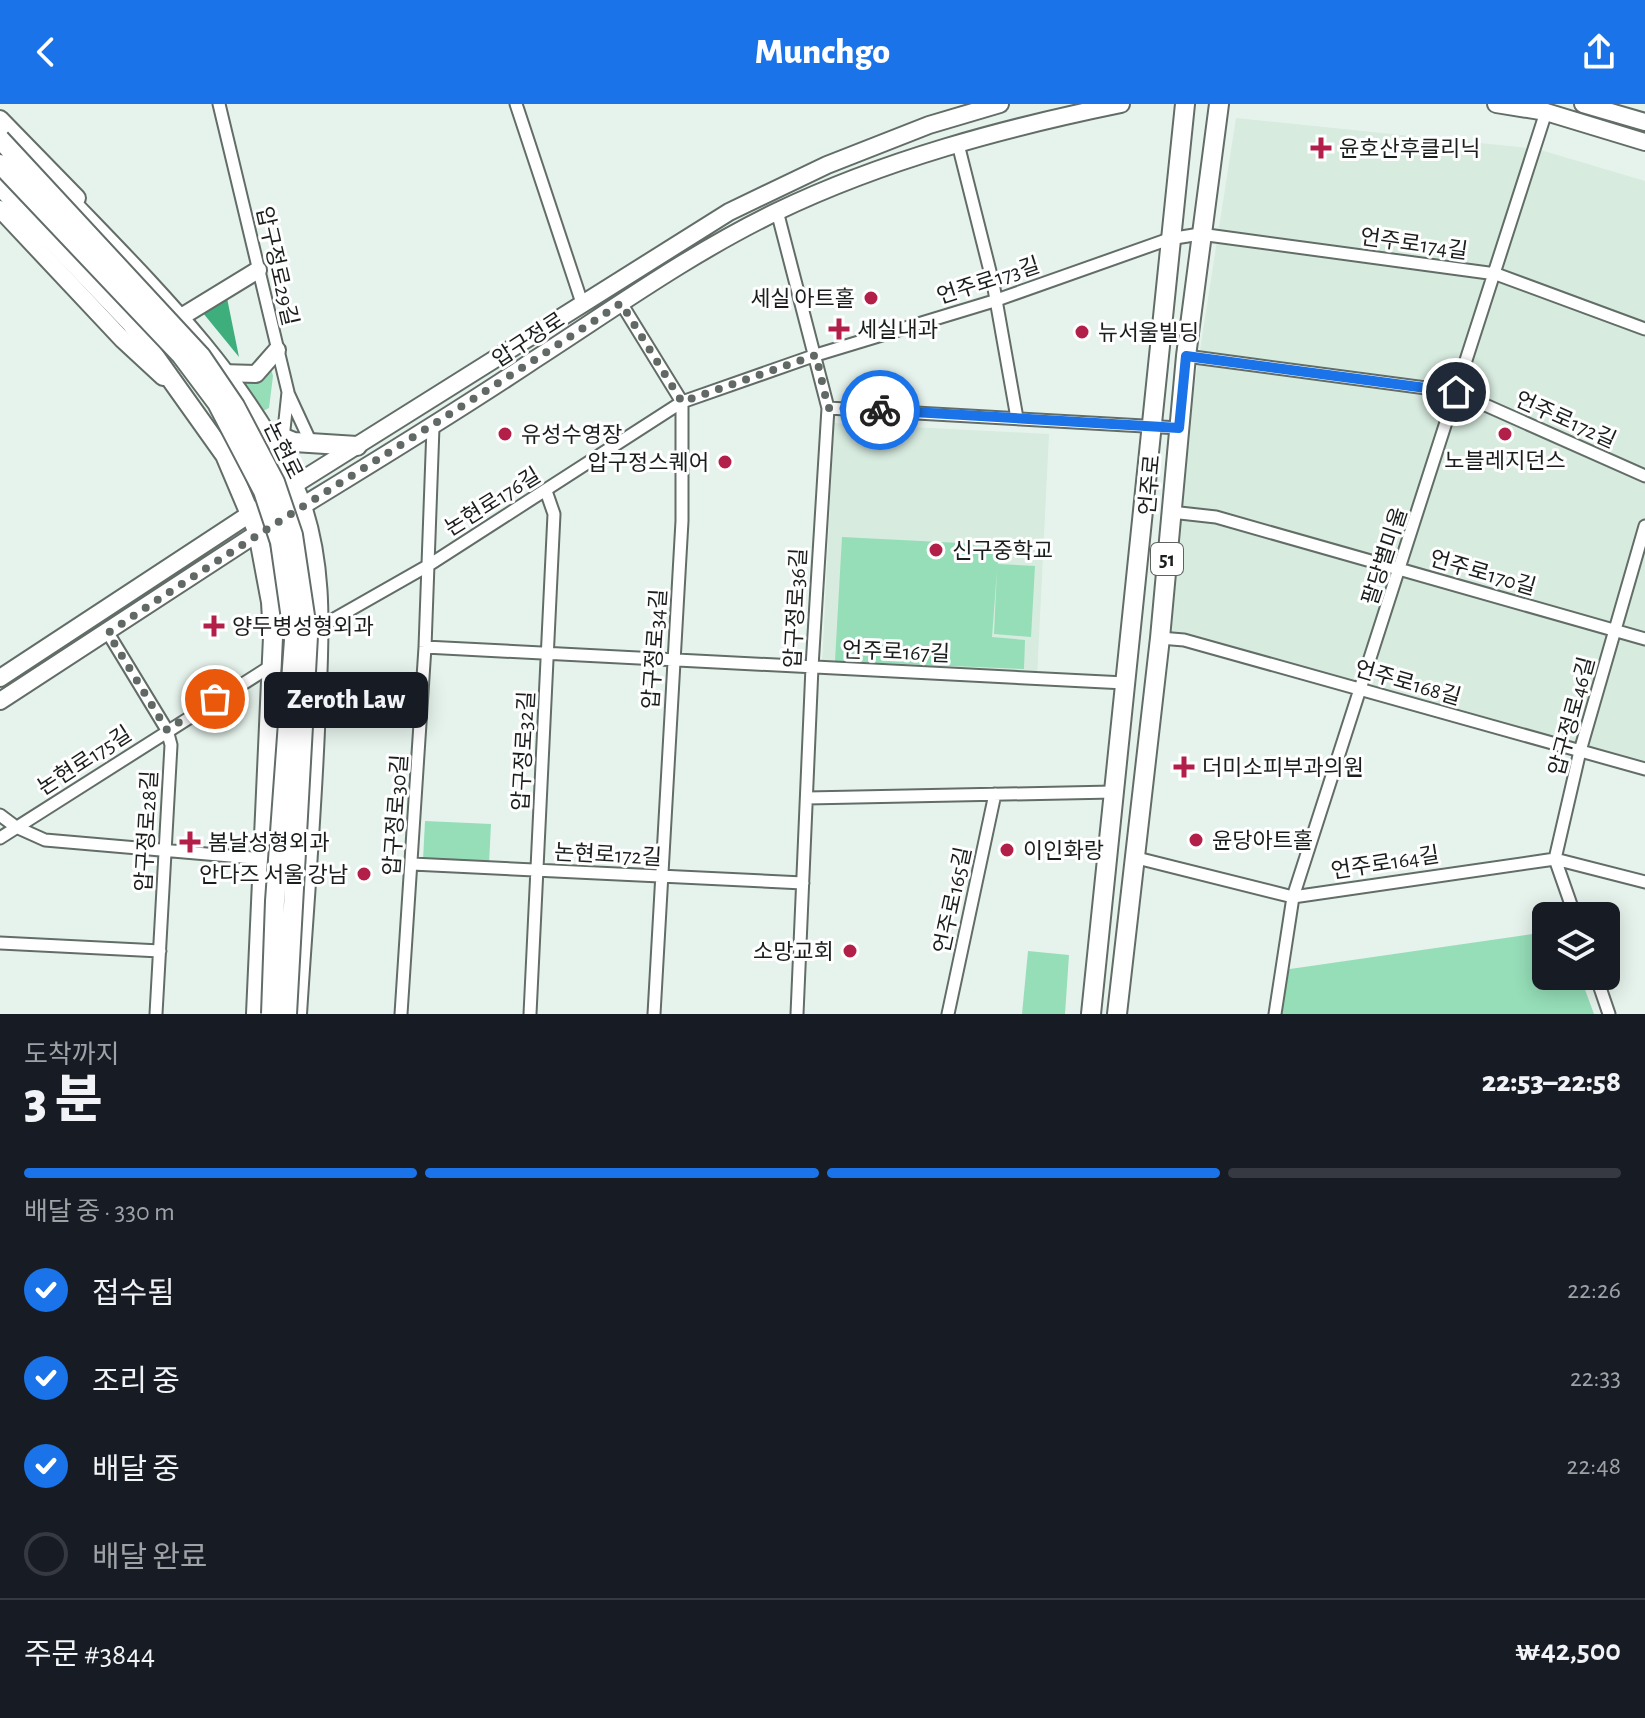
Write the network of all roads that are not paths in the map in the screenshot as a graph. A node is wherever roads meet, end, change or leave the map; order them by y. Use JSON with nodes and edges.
{"nodes":[{"id":1,"x":219,"y":104,"type":"edge"},
{"id":2,"x":516,"y":104,"type":"edge"},
{"id":3,"x":1121,"y":104,"type":"edge"},
{"id":4,"x":1185,"y":104,"type":"edge"},
{"id":5,"x":1219,"y":104,"type":"edge"},
{"id":6,"x":1496,"y":104,"type":"edge"},
{"id":7,"x":1583,"y":104,"type":"edge"},
{"id":8,"x":996,"y":105,"type":"edge"},
{"id":9,"x":1546,"y":112,"type":"junction"},
{"id":10,"x":0,"y":119,"type":"edge"},
{"id":11,"x":1645,"y":122,"type":"edge"},
{"id":12,"x":0,"y":132,"type":"edge"},
{"id":13,"x":0,"y":139,"type":"edge"},
{"id":14,"x":1645,"y":142,"type":"edge"},
{"id":15,"x":958,"y":144,"type":"junction"},
{"id":16,"x":0,"y":164,"type":"edge"},
{"id":17,"x":0,"y":186,"type":"edge"},
{"id":18,"x":0,"y":209,"type":"edge"},
{"id":19,"x":777,"y":211,"type":"junction"},
{"id":20,"x":1200,"y":234,"type":"junction"},
{"id":21,"x":1169,"y":239,"type":"junction"},
{"id":22,"x":258,"y":270,"type":"junction"},
{"id":23,"x":1496,"y":274,"type":"junction"},
{"id":24,"x":994,"y":301,"type":"junction"},
{"id":25,"x":621,"y":303,"type":"junction"},
{"id":26,"x":583,"y":306,"type":"junction"},
{"id":27,"x":188,"y":321,"type":"junction"},
{"id":28,"x":1645,"y":329,"type":"edge"},
{"id":29,"x":277,"y":350,"type":"junction"},
{"id":30,"x":816,"y":355,"type":"junction"},
{"id":31,"x":1186,"y":356,"type":"junction"},
{"id":32,"x":221,"y":373,"type":"junction"},
{"id":33,"x":178,"y":391,"type":"junction"},
{"id":34,"x":288,"y":392,"type":"junction"},
{"id":35,"x":1456,"y":392,"type":"junction"},
{"id":36,"x":682,"y":402,"type":"junction"},
{"id":37,"x":828,"y":408,"type":"junction"},
{"id":38,"x":1017,"y":418,"type":"junction"},
{"id":39,"x":1150,"y":425,"type":"junction"},
{"id":40,"x":433,"y":427,"type":"junction"},
{"id":41,"x":1179,"y":428,"type":"junction"},
{"id":42,"x":261,"y":429,"type":"junction"},
{"id":43,"x":283,"y":439,"type":"junction"},
{"id":44,"x":312,"y":445,"type":"junction"},
{"id":45,"x":357,"y":446,"type":"junction"},
{"id":46,"x":1645,"y":476,"type":"edge"},
{"id":47,"x":294,"y":485,"type":"junction"},
{"id":48,"x":546,"y":491,"type":"junction"},
{"id":49,"x":302,"y":506,"type":"junction"},
{"id":50,"x":1171,"y":512,"type":"junction"},
{"id":51,"x":251,"y":514,"type":"junction"},
{"id":52,"x":1645,"y":526,"type":"edge"},
{"id":53,"x":258,"y":533,"type":"junction"},
{"id":54,"x":429,"y":565,"type":"junction"},
{"id":55,"x":1401,"y":570,"type":"junction"},
{"id":56,"x":1615,"y":631,"type":"junction"},
{"id":57,"x":108,"y":633,"type":"junction"},
{"id":58,"x":319,"y":633,"type":"junction"},
{"id":59,"x":273,"y":637,"type":"junction"},
{"id":60,"x":1160,"y":638,"type":"junction"},
{"id":61,"x":1645,"y":639,"type":"edge"},
{"id":62,"x":425,"y":647,"type":"junction"},
{"id":63,"x":547,"y":654,"type":"junction"},
{"id":64,"x":673,"y":660,"type":"junction"},
{"id":65,"x":812,"y":667,"type":"junction"},
{"id":66,"x":271,"y":672,"type":"junction"},
{"id":67,"x":317,"y":675,"type":"junction"},
{"id":68,"x":0,"y":678,"type":"edge"},
{"id":69,"x":1125,"y":683,"type":"junction"},
{"id":70,"x":1362,"y":690,"type":"junction"},
{"id":71,"x":0,"y":701,"type":"edge"},
{"id":72,"x":167,"y":730,"type":"junction"},
{"id":73,"x":1580,"y":751,"type":"junction"},
{"id":74,"x":1645,"y":769,"type":"edge"},
{"id":75,"x":1113,"y":792,"type":"junction"},
{"id":76,"x":995,"y":794,"type":"junction"},
{"id":77,"x":807,"y":798,"type":"junction"},
{"id":78,"x":0,"y":815,"type":"edge"},
{"id":79,"x":16,"y":827,"type":"junction"},
{"id":80,"x":0,"y":838,"type":"edge"},
{"id":81,"x":165,"y":852,"type":"junction"},
{"id":82,"x":1133,"y":857,"type":"junction"},
{"id":83,"x":264,"y":859,"type":"junction"},
{"id":84,"x":1555,"y":859,"type":"junction"},
{"id":85,"x":412,"y":864,"type":"junction"},
{"id":86,"x":537,"y":870,"type":"junction"},
{"id":87,"x":660,"y":877,"type":"junction"},
{"id":88,"x":1645,"y":882,"type":"edge"},
{"id":89,"x":803,"y":883,"type":"junction"},
{"id":90,"x":1293,"y":897,"type":"junction"},
{"id":91,"x":1570,"y":902,"type":"edge"},
{"id":92,"x":0,"y":943,"type":"edge"},
{"id":93,"x":160,"y":951,"type":"junction"},
{"id":94,"x":1601,"y":990,"type":"edge"},
{"id":95,"x":156,"y":1014,"type":"edge"},
{"id":96,"x":256,"y":1014,"type":"edge"},
{"id":97,"x":271,"y":1014,"type":"edge"},
{"id":98,"x":287,"y":1014,"type":"edge"},
{"id":99,"x":297,"y":1014,"type":"edge"},
{"id":100,"x":401,"y":1014,"type":"edge"},
{"id":101,"x":530,"y":1014,"type":"edge"},
{"id":102,"x":654,"y":1014,"type":"edge"},
{"id":103,"x":797,"y":1014,"type":"edge"},
{"id":104,"x":948,"y":1014,"type":"edge"},
{"id":105,"x":1091,"y":1014,"type":"edge"},
{"id":106,"x":1117,"y":1014,"type":"edge"},
{"id":107,"x":1275,"y":1014,"type":"edge"},
{"id":108,"x":1609,"y":1014,"type":"edge"}],
"edges":[{"from":1,"to":22,"type":"street","name":"압구정로29길"},
{"from":2,"to":26,"type":"street"},
{"from":3,"to":15,"type":"main road","name":"압구정로"},
{"from":4,"to":21,"type":"main road","name":"언주로","number":"51"},
{"from":5,"to":20,"type":"main road","name":"언주로","number":"51"},
{"from":6,"to":9,"type":"main road"},
{"from":7,"to":11,"type":"main road"},
{"from":8,"to":26,"type":"main road","name":"압구정로"},
{"from":9,"to":14,"type":"main road"},
{"from":9,"to":23,"type":"street","name":"팔당별미울"},
{"from":10,"to":27,"type":"main road"},
{"from":12,"to":27,"type":"main road","name":"논현로","bridge":true},
{"from":13,"to":98,"type":"main road","name":"논현로","bridge":true},
{"from":15,"to":19,"type":"main road","name":"압구정로"},
{"from":15,"to":24,"type":"street"},
{"from":16,"to":97,"type":"main road","name":"논현로","bridge":true},
{"from":17,"to":33,"type":"main road"},
{"from":18,"to":33,"type":"main road"},
{"from":19,"to":25,"type":"main road","name":"압구정로"},
{"from":19,"to":30,"type":"street","name":"압구정로36길"},
{"from":20,"to":21,"type":"street","name":"언주로174길"},
{"from":20,"to":23,"type":"street","name":"언주로174길"},
{"from":20,"to":31,"type":"main road","name":"언주로","number":"51"},
{"from":21,"to":24,"type":"street","name":"언주로173길"},
{"from":21,"to":39,"type":"main road","name":"언주로","number":"51"},
{"from":22,"to":27,"type":"main road"},
{"from":22,"to":29,"type":"street","name":"압구정로29길"},
{"from":23,"to":28,"type":"street","name":"언주로174길"},
{"from":23,"to":35,"type":"street","name":"팔당별미울"},
{"from":24,"to":30,"type":"street","name":"언주로173길"},
{"from":24,"to":38,"type":"street"},
{"from":25,"to":36,"type":"street"},
{"from":25,"to":40,"type":"main road","name":"압구정로"},
{"from":26,"to":45,"type":"main road","name":"압구정로"},
{"from":27,"to":32,"type":"main road","name":"논현로"},
{"from":29,"to":32,"type":"main road"},
{"from":29,"to":34,"type":"street","name":"압구정로29길"},
{"from":30,"to":36,"type":"street","name":"언주로173길"},
{"from":30,"to":37,"type":"street","name":"압구정로36길"},
{"from":31,"to":35,"type":"street","name":"언주로172길"},
{"from":31,"to":41,"type":"main road","name":"언주로","number":"51"},
{"from":32,"to":42,"type":"main road","name":"논현로"},
{"from":33,"to":51,"type":"main road"},
{"from":34,"to":43,"type":"street","name":"압구정로29길"},
{"from":34,"to":44,"type":"street"},
{"from":35,"to":46,"type":"street","name":"언주로172길"},
{"from":35,"to":55,"type":"street","name":"팔당별미울"},
{"from":36,"to":48,"type":"street","name":"논현로176길"},
{"from":36,"to":64,"type":"street","name":"압구정로34길"},
{"from":37,"to":38,"type":"street"},
{"from":37,"to":65,"type":"street","name":"압구정로36길"},
{"from":38,"to":39,"type":"street"},
{"from":39,"to":41,"type":"street"},
{"from":39,"to":69,"type":"main road","name":"언주로","number":"51"},
{"from":40,"to":49,"type":"main road","name":"압구정로"},
{"from":40,"to":54,"type":"street","name":"압구정로30길"},
{"from":41,"to":50,"type":"main road","name":"언주로","number":"51"},
{"from":42,"to":43,"type":"main road"},
{"from":42,"to":47,"type":"main road","name":"논현로"},
{"from":43,"to":44,"type":"main road"},
{"from":44,"to":45,"type":"main road"},
{"from":45,"to":47,"type":"main road","name":"압구정로"},
{"from":47,"to":49,"type":"main road","name":"논현로"},
{"from":47,"to":51,"type":"main road","name":"압구정로"},
{"from":48,"to":54,"type":"street","name":"논현로176길"},
{"from":48,"to":63,"type":"street","name":"압구정로32길"},
{"from":49,"to":53,"type":"main road","name":"압구정로"},
{"from":49,"to":58,"type":"main road","name":"논현로"},
{"from":50,"to":55,"type":"street","name":"언주로170길"},
{"from":50,"to":60,"type":"main road","name":"언주로","number":"51"},
{"from":51,"to":53,"type":"main road"},
{"from":51,"to":68,"type":"main road","name":"압구정로"},
{"from":52,"to":56,"type":"street","name":"압구정로46길"},
{"from":53,"to":57,"type":"main road","name":"압구정로"},
{"from":53,"to":59,"type":"main road"},
{"from":54,"to":58,"type":"street","name":"논현로176길"},
{"from":54,"to":62,"type":"street","name":"압구정로30길"},
{"from":55,"to":56,"type":"street","name":"언주로170길"},
{"from":55,"to":70,"type":"street","name":"팔당별미울"},
{"from":56,"to":61,"type":"street","name":"언주로170길"},
{"from":56,"to":73,"type":"street","name":"압구정로46길"},
{"from":57,"to":71,"type":"main road","name":"압구정로"},
{"from":57,"to":72,"type":"street","name":"압구정로28길"},
{"from":58,"to":59,"type":"main road"},
{"from":58,"to":67,"type":"main road","name":"논현로"},
{"from":59,"to":66,"type":"main road"},
{"from":60,"to":70,"type":"street","name":"언주로168길"},
{"from":60,"to":82,"type":"main road","name":"언주로","number":"51"},
{"from":62,"to":63,"type":"street","name":"언주로167길"},
{"from":62,"to":85,"type":"street","name":"압구정로30길"},
{"from":63,"to":64,"type":"street","name":"언주로167길"},
{"from":63,"to":86,"type":"street","name":"압구정로32길"},
{"from":64,"to":65,"type":"street","name":"언주로167길"},
{"from":64,"to":87,"type":"street","name":"압구정로34길"},
{"from":65,"to":69,"type":"street","name":"언주로167길"},
{"from":65,"to":77,"type":"street","name":"압구정로36길"},
{"from":66,"to":67,"type":"main road"},
{"from":66,"to":72,"type":"street","name":"논현로175길"},
{"from":66,"to":83,"type":"main road"},
{"from":67,"to":99,"type":"main road","name":"논현로"},
{"from":69,"to":75,"type":"main road","name":"언주로","number":"51"},
{"from":70,"to":73,"type":"street","name":"언주로168길"},
{"from":70,"to":90,"type":"street","name":"팔당별미울"},
{"from":72,"to":79,"type":"street","name":"논현로175길"},
{"from":72,"to":81,"type":"street","name":"압구정로28길"},
{"from":73,"to":74,"type":"street","name":"언주로168길"},
{"from":73,"to":84,"type":"street","name":"압구정로46길"},
{"from":75,"to":76,"type":"street"},
{"from":75,"to":105,"type":"main road","name":"언주로","number":"51"},
{"from":76,"to":77,"type":"street"},
{"from":76,"to":104,"type":"street","name":"언주로165길"},
{"from":77,"to":89,"type":"street","name":"압구정로36길"},
{"from":78,"to":79,"type":"street"},
{"from":79,"to":80,"type":"street","name":"논현로175길"},
{"from":79,"to":81,"type":"street"},
{"from":81,"to":83,"type":"street"},
{"from":81,"to":93,"type":"street","name":"압구정로28길"},
{"from":82,"to":90,"type":"street","name":"언주로164길"},
{"from":82,"to":106,"type":"main road","name":"언주로","number":"51"},
{"from":83,"to":96,"type":"main road"},
{"from":84,"to":88,"type":"street","name":"언주로164길"},
{"from":84,"to":90,"type":"street","name":"언주로164길"},
{"from":84,"to":91,"type":"street"},
{"from":85,"to":86,"type":"street","name":"논현로172길"},
{"from":85,"to":100,"type":"street","name":"압구정로30길"},
{"from":86,"to":87,"type":"street","name":"논현로172길"},
{"from":86,"to":101,"type":"street","name":"압구정로32길"},
{"from":87,"to":89,"type":"street","name":"논현로172길"},
{"from":87,"to":102,"type":"street","name":"압구정로34길"},
{"from":89,"to":103,"type":"street","name":"압구정로36길"},
{"from":90,"to":107,"type":"street","name":"팔당별미울"},
{"from":92,"to":93,"type":"street"},
{"from":93,"to":95,"type":"street","name":"압구정로28길"},
{"from":94,"to":108,"type":"street"}]}
